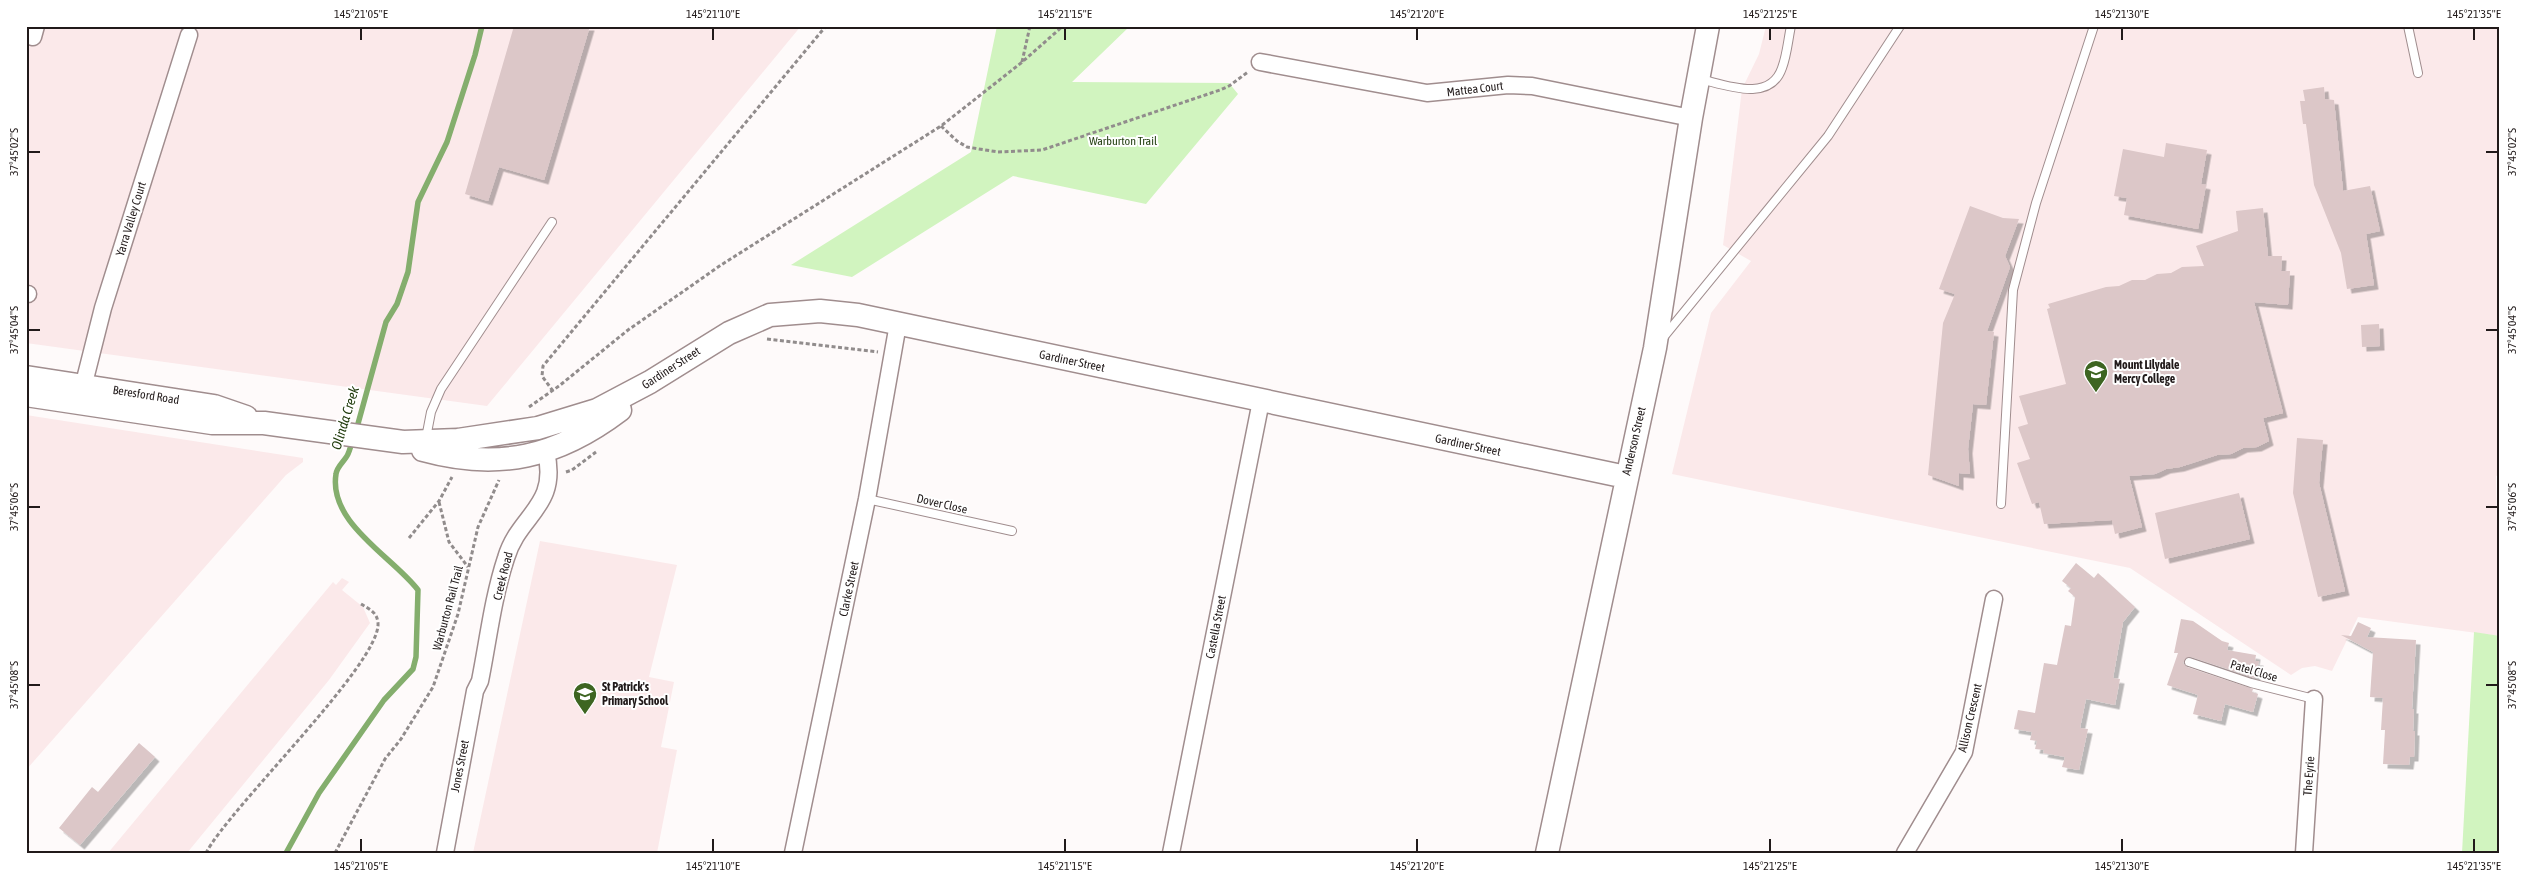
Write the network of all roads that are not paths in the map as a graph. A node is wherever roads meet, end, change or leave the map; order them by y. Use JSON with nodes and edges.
{"nodes":[{"id":1,"x":36,"y":26,"type":"edge"},
{"id":2,"x":1708,"y":26,"type":"edge"},
{"id":3,"x":1791,"y":26,"type":"edge"},
{"id":4,"x":1900,"y":26,"type":"edge"},
{"id":5,"x":2094,"y":26,"type":"edge"},
{"id":6,"x":2408,"y":26,"type":"edge"},
{"id":7,"x":26,"y":35,"type":"edge"},
{"id":8,"x":189,"y":35,"type":"dead end"},
{"id":9,"x":1260,"y":62,"type":"road end"},
{"id":10,"x":2418,"y":74,"type":"dead end"},
{"id":11,"x":1699,"y":79,"type":"junction"},
{"id":12,"x":1691,"y":118,"type":"junction"},
{"id":13,"x":552,"y":222,"type":"dead end"},
{"id":14,"x":898,"y":324,"type":"junction"},
{"id":15,"x":1655,"y":348,"type":"junction"},
{"id":16,"x":26,"y":377,"type":"edge"},
{"id":17,"x":650,"y":382,"type":"junction"},
{"id":18,"x":81,"y":394,"type":"junction"},
{"id":19,"x":26,"y":395,"type":"edge"},
{"id":20,"x":1261,"y":401,"type":"junction"},
{"id":21,"x":538,"y":428,"type":"junction"},
{"id":22,"x":388,"y":441,"type":"junction"},
{"id":23,"x":426,"y":443,"type":"junction"},
{"id":24,"x":546,"y":452,"type":"junction"},
{"id":25,"x":1626,"y":477,"type":"junction"},
{"id":26,"x":868,"y":498,"type":"junction"},
{"id":27,"x":2001,"y":504,"type":"dead end"},
{"id":28,"x":1012,"y":531,"type":"dead end"},
{"id":29,"x":1994,"y":599,"type":"dead end"},
{"id":30,"x":2189,"y":662,"type":"dead end"},
{"id":31,"x":480,"y":681,"type":"joint"},
{"id":32,"x":2314,"y":700,"type":"joint"},
{"id":33,"x":1552,"y":852,"type":"edge"},
{"id":34,"x":445,"y":853,"type":"edge"},
{"id":35,"x":793,"y":853,"type":"edge"},
{"id":36,"x":1171,"y":853,"type":"edge"},
{"id":37,"x":1905,"y":853,"type":"edge"},
{"id":38,"x":2304,"y":853,"type":"edge"}],
"edges":[{"from":1,"to":7,"type":"street"},
{"from":2,"to":11,"type":"main road","name":"Anderson Street"},
{"from":3,"to":11,"type":"lane"},
{"from":4,"to":15,"type":"lane"},
{"from":5,"to":27,"type":"lane"},
{"from":6,"to":10,"type":"lane"},
{"from":8,"to":18,"type":"street","name":"Yarra Valley Court"},
{"from":9,"to":12,"type":"street","name":"Mattea Court"},
{"from":11,"to":12,"type":"main road","name":"Anderson Street"},
{"from":12,"to":15,"type":"main road","name":"Anderson Street"},
{"from":13,"to":23,"type":"lane"},
{"from":14,"to":17,"type":"main road","name":"Gardiner Street"},
{"from":14,"to":20,"type":"main road","name":"Gardiner Street"},
{"from":14,"to":26,"type":"street","name":"Clarke Street"},
{"from":15,"to":25,"type":"main road","name":"Anderson Street"},
{"from":16,"to":18,"type":"main road","name":"Beresford Road"},
{"from":17,"to":21,"type":"main road","name":"Gardiner Street"},
{"from":17,"to":24,"type":"main road","name":"Beresford Road"},
{"from":18,"to":19,"type":"main road","name":"Beresford Road"},
{"from":18,"to":22,"type":"main road","name":"Beresford Road"},
{"from":20,"to":25,"type":"main road","name":"Gardiner Street"},
{"from":20,"to":36,"type":"street","name":"Castella Street"},
{"from":21,"to":23,"type":"main road","name":"Beresford Road"},
{"from":21,"to":24,"type":"main road"},
{"from":22,"to":23,"type":"main road","name":"Beresford Road"},
{"from":22,"to":24,"type":"main road","name":"Beresford Road"},
{"from":24,"to":31,"type":"street","name":"Creek Road"},
{"from":25,"to":33,"type":"main road","name":"Anderson Street"},
{"from":26,"to":28,"type":"lane","name":"Dover Close"},
{"from":26,"to":35,"type":"street","name":"Clarke Street"},
{"from":29,"to":37,"type":"street","name":"Allison Crescent"},
{"from":30,"to":32,"type":"lane","name":"Patel Close"},
{"from":31,"to":34,"type":"street","name":"Jones Street"},
{"from":32,"to":38,"type":"street","name":"The Eyrie"}]}
